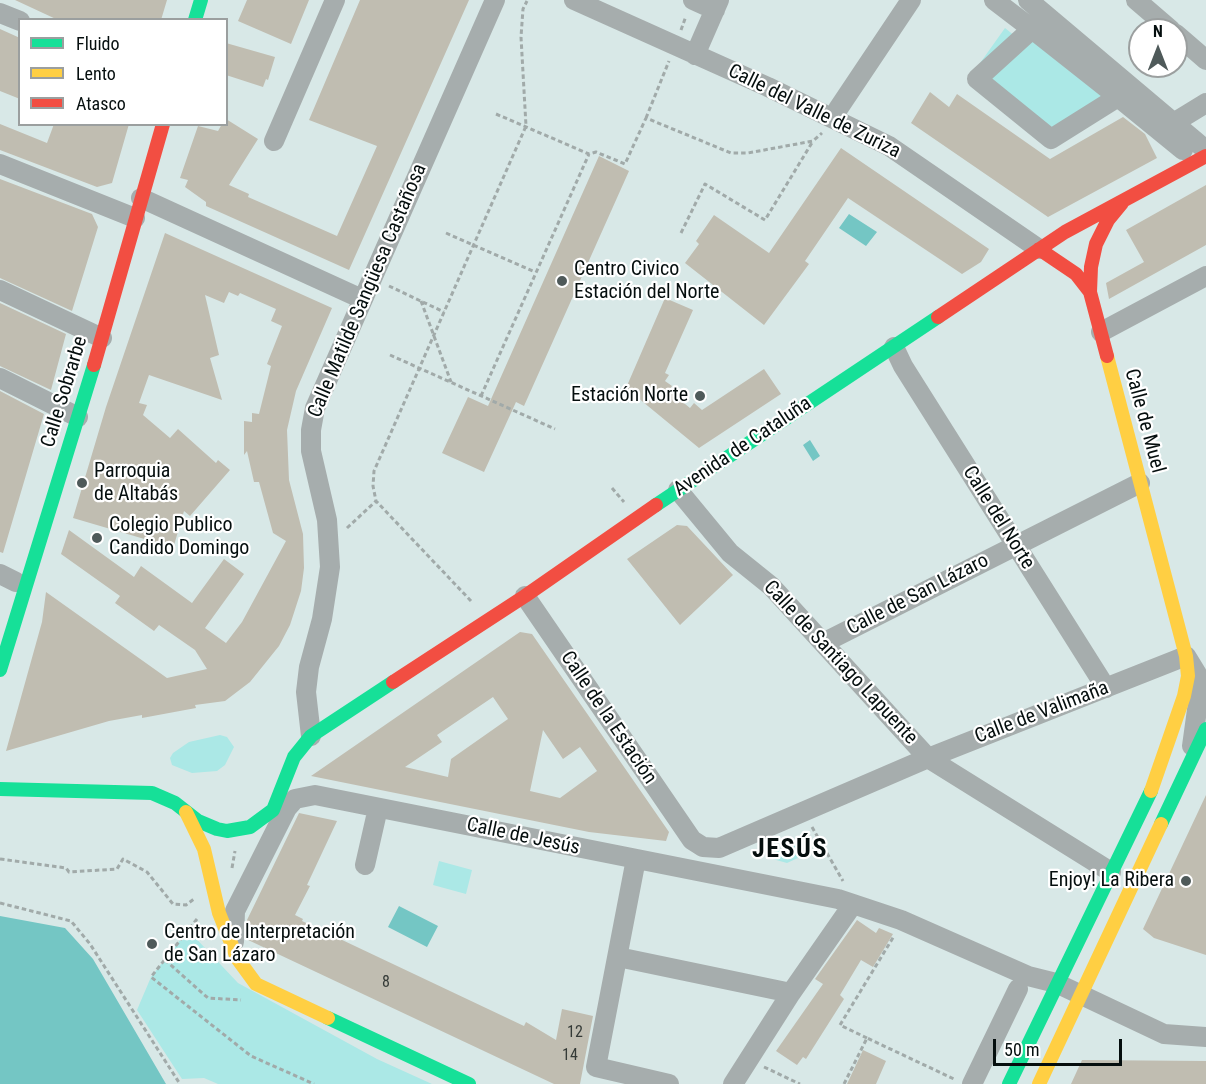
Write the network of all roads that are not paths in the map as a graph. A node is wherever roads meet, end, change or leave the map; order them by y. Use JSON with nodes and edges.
{"nodes":[{"id":1,"x":201,"y":0,"type":"edge"},
{"id":2,"x":335,"y":0,"type":"edge"},
{"id":3,"x":495,"y":0,"type":"edge"},
{"id":4,"x":574,"y":0,"type":"edge"},
{"id":5,"x":911,"y":0,"type":"edge"},
{"id":6,"x":994,"y":0,"type":"edge"},
{"id":7,"x":1028,"y":0,"type":"edge"},
{"id":8,"x":1136,"y":0,"type":"edge"},
{"id":9,"x":691,"y":4,"type":"edge"},
{"id":10,"x":717,"y":5,"type":"edge"},
{"id":11,"x":0,"y":13,"type":"edge"},
{"id":12,"x":196,"y":18,"type":"edge"},
{"id":13,"x":1157,"y":18,"type":"edge"},
{"id":14,"x":18,"y":20,"type":"edge"},
{"id":15,"x":1032,"y":29,"type":"junction"},
{"id":16,"x":1188,"y":44,"type":"edge"},
{"id":17,"x":695,"y":55,"type":"junction"},
{"id":18,"x":1206,"y":60,"type":"edge"},
{"id":19,"x":1118,"y":97,"type":"junction"},
{"id":20,"x":1206,"y":103,"type":"edge"},
{"id":21,"x":834,"y":117,"type":"road end"},
{"id":22,"x":1174,"y":122,"type":"junction"},
{"id":23,"x":162,"y":126,"type":"edge"},
{"id":24,"x":274,"y":141,"type":"dead end"},
{"id":25,"x":1183,"y":150,"type":"dead end"},
{"id":26,"x":1206,"y":150,"type":"edge"},
{"id":27,"x":1206,"y":156,"type":"edge"},
{"id":28,"x":0,"y":164,"type":"edge"},
{"id":29,"x":141,"y":198,"type":"junction"},
{"id":30,"x":1123,"y":202,"type":"junction"},
{"id":31,"x":135,"y":218,"type":"junction"},
{"id":32,"x":1039,"y":249,"type":"junction"},
{"id":33,"x":1206,"y":276,"type":"edge"},
{"id":34,"x":0,"y":290,"type":"edge"},
{"id":35,"x":1090,"y":292,"type":"junction"},
{"id":36,"x":362,"y":299,"type":"junction"},
{"id":37,"x":1101,"y":332,"type":"junction"},
{"id":38,"x":102,"y":338,"type":"junction"},
{"id":39,"x":894,"y":347,"type":"junction"},
{"id":40,"x":0,"y":378,"type":"edge"},
{"id":41,"x":78,"y":417,"type":"junction"},
{"id":42,"x":1140,"y":483,"type":"junction"},
{"id":43,"x":678,"y":490,"type":"junction"},
{"id":44,"x":1014,"y":545,"type":"junction"},
{"id":45,"x":525,"y":596,"type":"junction"},
{"id":46,"x":825,"y":642,"type":"junction"},
{"id":47,"x":1193,"y":655,"type":"junction"},
{"id":48,"x":0,"y":670,"type":"edge"},
{"id":49,"x":1106,"y":688,"type":"junction"},
{"id":50,"x":1206,"y":729,"type":"edge"},
{"id":51,"x":311,"y":736,"type":"junction"},
{"id":52,"x":1193,"y":756,"type":"junction"},
{"id":53,"x":294,"y":757,"type":"junction"},
{"id":54,"x":928,"y":758,"type":"junction"},
{"id":55,"x":0,"y":774,"type":"edge"},
{"id":56,"x":0,"y":789,"type":"edge"},
{"id":57,"x":21,"y":789,"type":"junction"},
{"id":58,"x":315,"y":795,"type":"junction"},
{"id":59,"x":378,"y":808,"type":"junction"},
{"id":60,"x":186,"y":811,"type":"junction"},
{"id":61,"x":692,"y":840,"type":"junction"},
{"id":62,"x":730,"y":843,"type":"junction"},
{"id":63,"x":636,"y":859,"type":"junction"},
{"id":64,"x":365,"y":865,"type":"dead end"},
{"id":65,"x":676,"y":866,"type":"junction"},
{"id":66,"x":1111,"y":872,"type":"junction"},
{"id":67,"x":733,"y":877,"type":"junction"},
{"id":68,"x":854,"y":904,"type":"junction"},
{"id":69,"x":236,"y":954,"type":"junction"},
{"id":70,"x":618,"y":957,"type":"junction"},
{"id":71,"x":1056,"y":983,"type":"junction"},
{"id":72,"x":1018,"y":989,"type":"dead end"},
{"id":73,"x":791,"y":993,"type":"junction"},
{"id":74,"x":1080,"y":994,"type":"junction"},
{"id":75,"x":1206,"y":1037,"type":"edge"},
{"id":76,"x":469,"y":1084,"type":"edge"},
{"id":77,"x":669,"y":1084,"type":"edge"},
{"id":78,"x":733,"y":1084,"type":"edge"},
{"id":79,"x":972,"y":1084,"type":"edge"},
{"id":80,"x":1009,"y":1084,"type":"edge"},
{"id":81,"x":1039,"y":1084,"type":"edge"}],
"edges":[{"from":1,"to":12,"type":"main road"},
{"from":2,"to":24,"type":"street"},
{"from":3,"to":36,"type":"street","name":"Calle Matilde Sangüesa Castañosa"},
{"from":4,"to":17,"type":"street","name":"Calle del Valle de Zuriza"},
{"from":5,"to":21,"type":"street"},
{"from":6,"to":15,"type":"street"},
{"from":7,"to":22,"type":"street"},
{"from":8,"to":13,"type":"street"},
{"from":9,"to":10,"type":"street"},
{"from":10,"to":17,"type":"street"},
{"from":11,"to":14,"type":"street"},
{"from":15,"to":19,"type":"street"},
{"from":15,"to":19,"type":"street"},
{"from":16,"to":18,"type":"street"},
{"from":17,"to":32,"type":"street","name":"Calle del Valle de Zuriza"},
{"from":19,"to":25,"type":"street"},
{"from":20,"to":22,"type":"street"},
{"from":22,"to":26,"type":"street"},
{"from":23,"to":29,"type":"main road","name":"Calle Sobrarbe"},
{"from":27,"to":30,"type":"main road","name":"Avenida de Cataluña"},
{"from":28,"to":31,"type":"street"},
{"from":29,"to":31,"type":"main road","name":"Calle Sobrarbe"},
{"from":29,"to":36,"type":"street"},
{"from":30,"to":32,"type":"main road","name":"Avenida de Cataluña"},
{"from":30,"to":35,"type":"main road","name":"Calle de Muel"},
{"from":31,"to":38,"type":"main road","name":"Calle Sobrarbe"},
{"from":32,"to":35,"type":"main road"},
{"from":32,"to":39,"type":"main road","name":"Avenida de Cataluña"},
{"from":33,"to":37,"type":"street"},
{"from":34,"to":38,"type":"street"},
{"from":35,"to":37,"type":"main road","name":"Calle de Muel"},
{"from":36,"to":51,"type":"street","name":"Calle Matilde Sangüesa Castañosa"},
{"from":37,"to":42,"type":"main road","name":"Calle de Muel"},
{"from":38,"to":41,"type":"main road","name":"Calle Sobrarbe"},
{"from":39,"to":43,"type":"main road","name":"Avenida de Cataluña"},
{"from":39,"to":44,"type":"street","name":"Calle del Norte"},
{"from":40,"to":41,"type":"street"},
{"from":41,"to":48,"type":"main road","name":"Calle Sobrarbe"},
{"from":42,"to":44,"type":"street","name":"Calle de San Lázaro"},
{"from":42,"to":47,"type":"main road","name":"Calle de Muel"},
{"from":43,"to":45,"type":"main road","name":"Avenida de Cataluña"},
{"from":43,"to":46,"type":"street","name":"Calle de Santiago Lapuente"},
{"from":44,"to":46,"type":"street","name":"Calle de San Lázaro"},
{"from":44,"to":49,"type":"street","name":"Calle del Norte"},
{"from":45,"to":51,"type":"main road","name":"Avenida de Cataluña"},
{"from":45,"to":61,"type":"street","name":"Calle de la Estación"},
{"from":46,"to":54,"type":"street","name":"Calle de Santiago Lapuente"},
{"from":47,"to":49,"type":"street","name":"Calle de Valimaña"},
{"from":47,"to":52,"type":"street"},
{"from":47,"to":66,"type":"main road","name":"Calle de Muel"},
{"from":49,"to":54,"type":"street","name":"Calle de Valimaña"},
{"from":50,"to":52,"type":"main road"},
{"from":51,"to":53,"type":"main road","name":"Avenida de Cataluña"},
{"from":52,"to":74,"type":"main road"},
{"from":53,"to":58,"type":"street"},
{"from":53,"to":60,"type":"main road","name":"Avenida de Cataluña"},
{"from":54,"to":62,"type":"street","name":"Calle de Valimaña"},
{"from":54,"to":66,"type":"street","name":"Calle de Santiago Lapuente"},
{"from":55,"to":57,"type":"main road"},
{"from":56,"to":57,"type":"main road","name":"Avenida de Cataluña"},
{"from":57,"to":60,"type":"main road","name":"Avenida de Cataluña"},
{"from":58,"to":59,"type":"street","name":"Calle de Jesús"},
{"from":58,"to":69,"type":"street"},
{"from":59,"to":63,"type":"street","name":"Calle de Jesús"},
{"from":59,"to":64,"type":"street"},
{"from":60,"to":69,"type":"main road"},
{"from":61,"to":62,"type":"street"},
{"from":61,"to":65,"type":"street"},
{"from":62,"to":67,"type":"street"},
{"from":63,"to":65,"type":"street","name":"Calle de Jesús"},
{"from":63,"to":70,"type":"street"},
{"from":65,"to":67,"type":"street","name":"Calle de Jesús"},
{"from":66,"to":71,"type":"main road","name":"Calle de Muel"},
{"from":67,"to":68,"type":"street","name":"Calle de Jesús"},
{"from":68,"to":71,"type":"street","name":"Calle de Jesús"},
{"from":68,"to":73,"type":"street"},
{"from":69,"to":76,"type":"main road"},
{"from":70,"to":73,"type":"street"},
{"from":70,"to":77,"type":"street"},
{"from":71,"to":74,"type":"street","name":"Calle de Jesús"},
{"from":71,"to":80,"type":"main road","name":"Calle de Muel"},
{"from":72,"to":79,"type":"street"},
{"from":73,"to":78,"type":"street"},
{"from":74,"to":75,"type":"street","name":"Calle de Jesús"},
{"from":74,"to":81,"type":"main road"}]}
